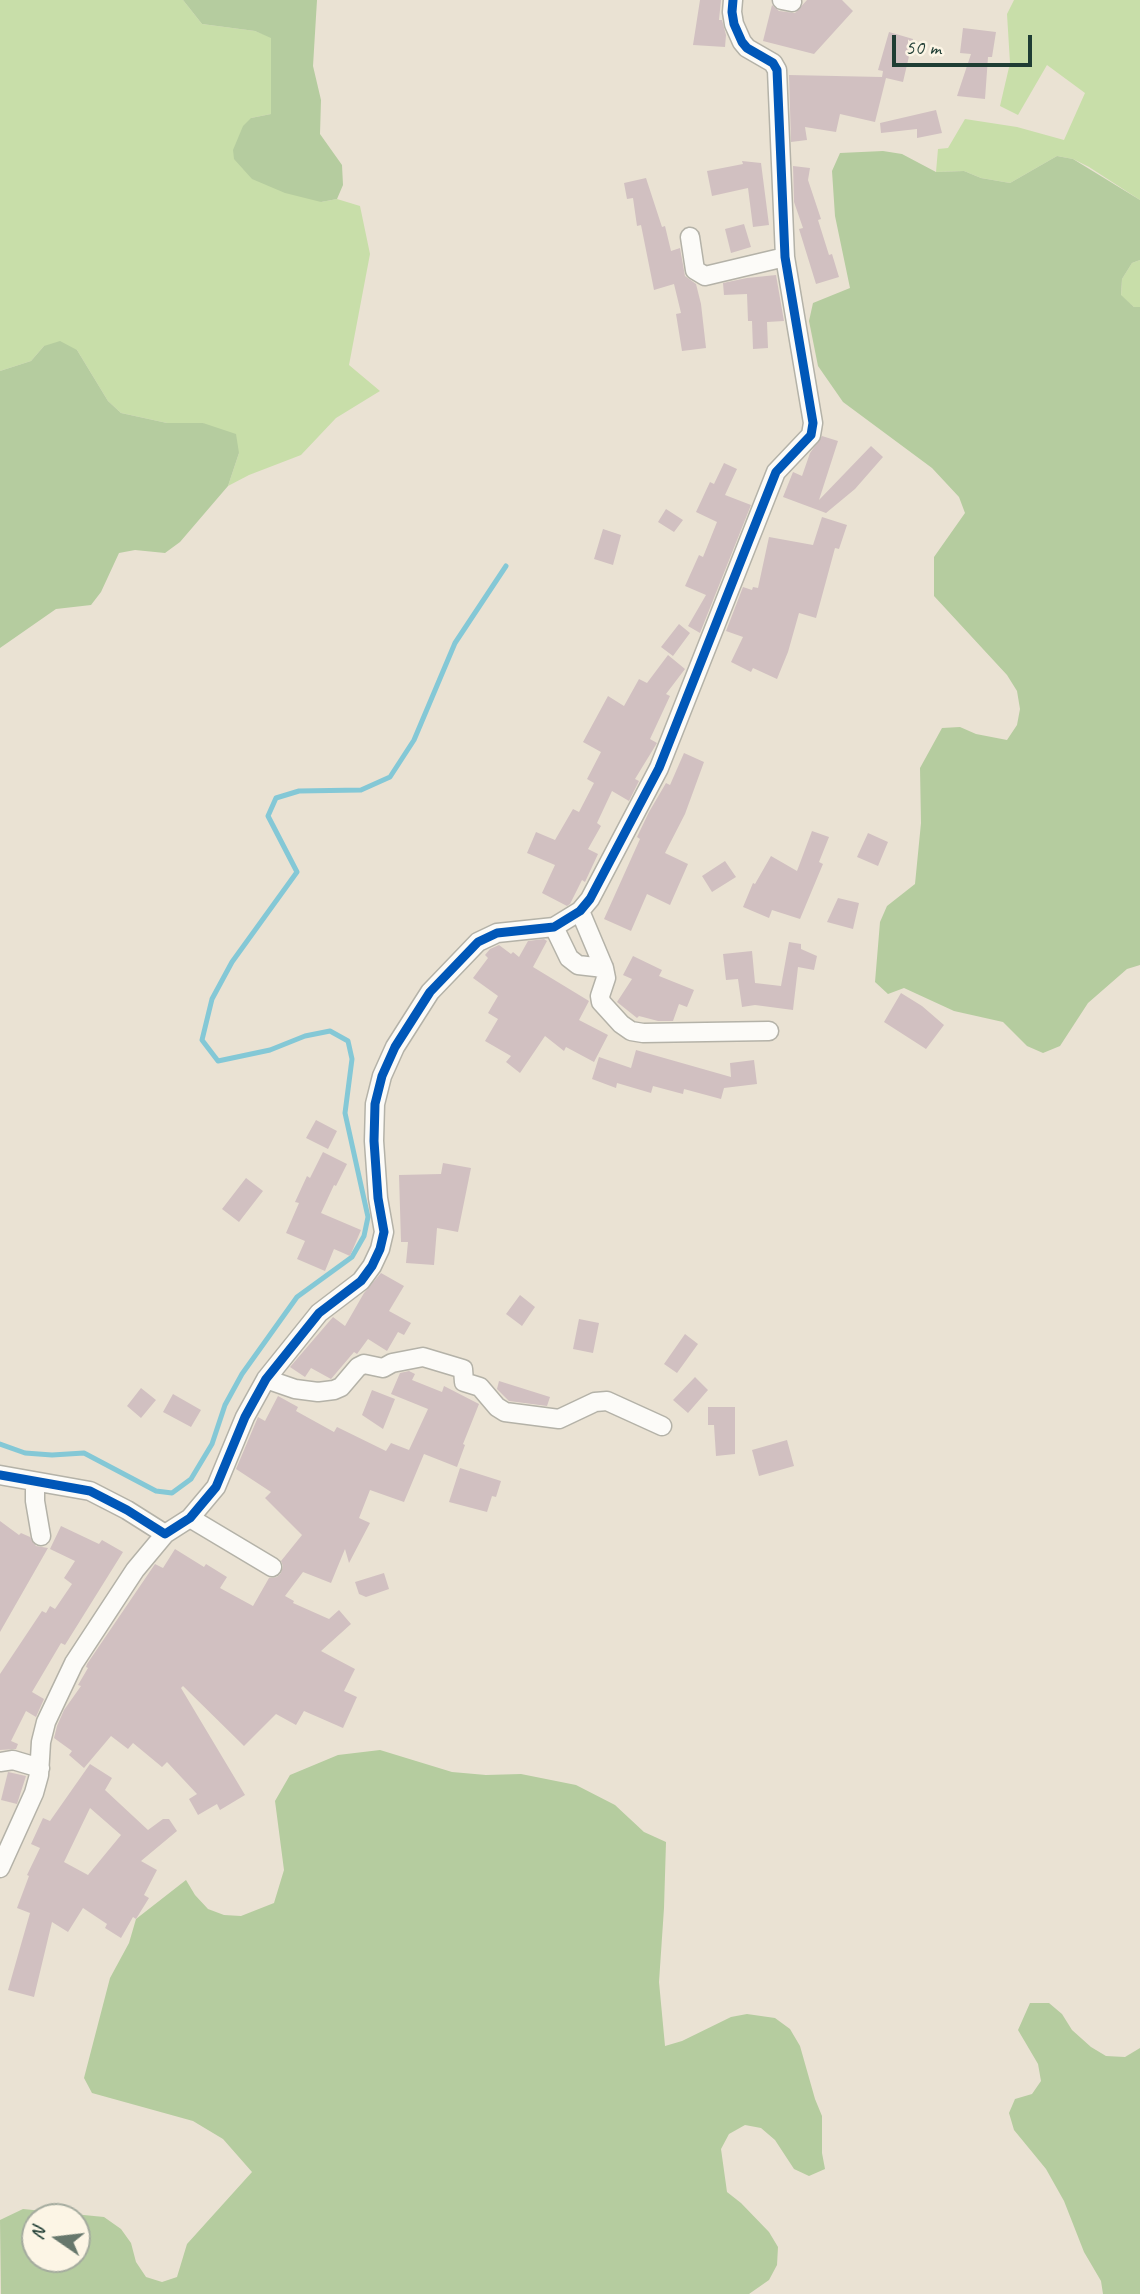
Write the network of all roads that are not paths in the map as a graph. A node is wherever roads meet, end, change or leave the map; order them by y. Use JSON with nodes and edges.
{"nodes":[{"id":1,"x":733,"y":0,"type":"edge"},
{"id":2,"x":690,"y":237,"type":"dead end"},
{"id":3,"x":785,"y":257,"type":"junction"},
{"id":4,"x":580,"y":911,"type":"junction"},
{"id":5,"x":554,"y":927,"type":"junction"},
{"id":6,"x":604,"y":968,"type":"junction"},
{"id":7,"x":769,"y":1031,"type":"dead end"},
{"id":8,"x":266,"y":1379,"type":"junction"},
{"id":9,"x":662,"y":1426,"type":"dead end"},
{"id":10,"x":0,"y":1475,"type":"edge"},
{"id":11,"x":35,"y":1483,"type":"junction"},
{"id":12,"x":190,"y":1518,"type":"junction"},
{"id":13,"x":165,"y":1534,"type":"junction"},
{"id":14,"x":41,"y":1536,"type":"dead end"},
{"id":15,"x":272,"y":1567,"type":"dead end"},
{"id":16,"x":0,"y":1762,"type":"edge"},
{"id":17,"x":40,"y":1768,"type":"junction"},
{"id":18,"x":0,"y":1868,"type":"edge"}],
"edges":[{"from":1,"to":3,"type":"street"},
{"from":2,"to":3,"type":"street"},
{"from":3,"to":4,"type":"street"},
{"from":4,"to":5,"type":"street"},
{"from":4,"to":6,"type":"street"},
{"from":5,"to":6,"type":"street"},
{"from":5,"to":8,"type":"street"},
{"from":6,"to":7,"type":"street"},
{"from":8,"to":9,"type":"street"},
{"from":8,"to":12,"type":"street"},
{"from":10,"to":11,"type":"street"},
{"from":11,"to":13,"type":"street"},
{"from":11,"to":14,"type":"street"},
{"from":12,"to":13,"type":"street"},
{"from":12,"to":15,"type":"street"},
{"from":13,"to":17,"type":"street"},
{"from":16,"to":17,"type":"street"},
{"from":17,"to":18,"type":"street"}]}
